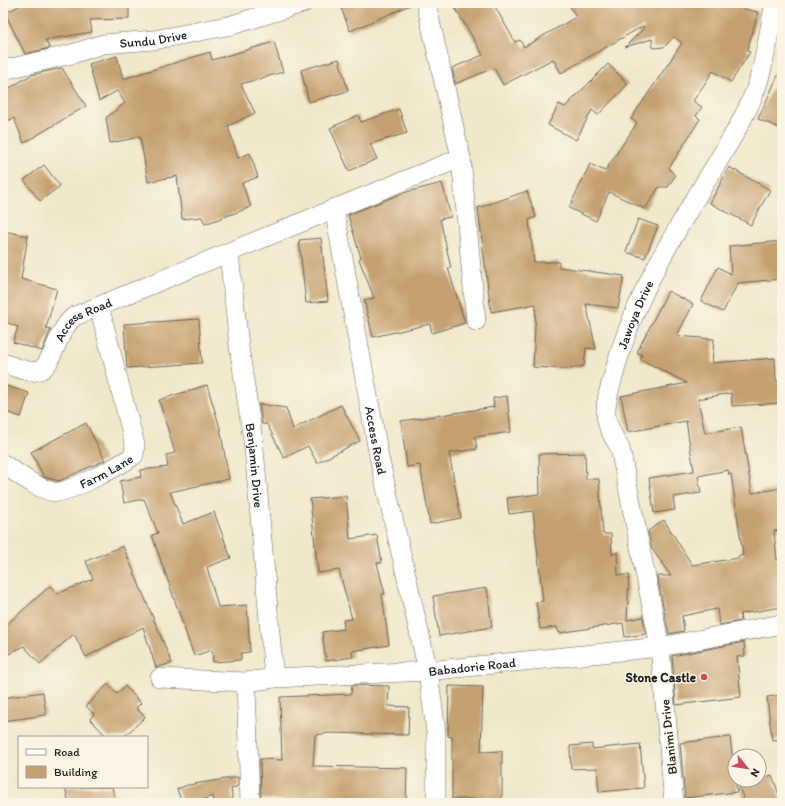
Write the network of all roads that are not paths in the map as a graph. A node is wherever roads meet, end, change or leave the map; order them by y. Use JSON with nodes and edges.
{"nodes":[{"id":1,"x":303,"y":3,"type":"edge"},
{"id":2,"x":426,"y":3,"type":"edge"},
{"id":3,"x":775,"y":3,"type":"edge"},
{"id":4,"x":3,"y":70,"type":"edge"},
{"id":5,"x":461,"y":158,"type":"junction"},
{"id":6,"x":334,"y":208,"type":"junction"},
{"id":7,"x":229,"y":253,"type":"junction"},
{"id":8,"x":99,"y":306,"type":"junction"},
{"id":9,"x":476,"y":321,"type":"dead end"},
{"id":10,"x":3,"y":363,"type":"edge"},
{"id":11,"x":3,"y":464,"type":"edge"},
{"id":12,"x":782,"y":624,"type":"edge"},
{"id":13,"x":660,"y":647,"type":"junction"},
{"id":14,"x":428,"y":671,"type":"junction"},
{"id":15,"x":160,"y":678,"type":"dead end"},
{"id":16,"x":274,"y":678,"type":"junction"},
{"id":17,"x":246,"y":682,"type":"junction"},
{"id":18,"x":250,"y":803,"type":"edge"},
{"id":19,"x":436,"y":803,"type":"edge"},
{"id":20,"x":674,"y":803,"type":"edge"}],
"edges":[{"from":1,"to":4,"type":"street","name":"Sundu Drive"},
{"from":2,"to":5,"type":"street"},
{"from":3,"to":13,"type":"street","name":"Jawoya Drive"},
{"from":5,"to":6,"type":"street","name":"Access Road"},
{"from":5,"to":9,"type":"street"},
{"from":6,"to":7,"type":"street","name":"Access Road"},
{"from":6,"to":14,"type":"street","name":"Access Road"},
{"from":7,"to":8,"type":"street","name":"Access Road"},
{"from":7,"to":16,"type":"street","name":"Benjamin Drive"},
{"from":8,"to":10,"type":"street","name":"Access Road"},
{"from":8,"to":11,"type":"street","name":"Farm Lane"},
{"from":12,"to":13,"type":"street","name":"Babadorie Road"},
{"from":13,"to":14,"type":"street","name":"Babadorie Road"},
{"from":13,"to":20,"type":"street","name":"Blanimi Drive"},
{"from":14,"to":16,"type":"street","name":"Babadorie Road"},
{"from":14,"to":19,"type":"street","name":"Access Road"},
{"from":15,"to":17,"type":"street","name":"Babadorie Road"},
{"from":16,"to":17,"type":"street","name":"Babadorie Road"},
{"from":17,"to":18,"type":"street"}]}
